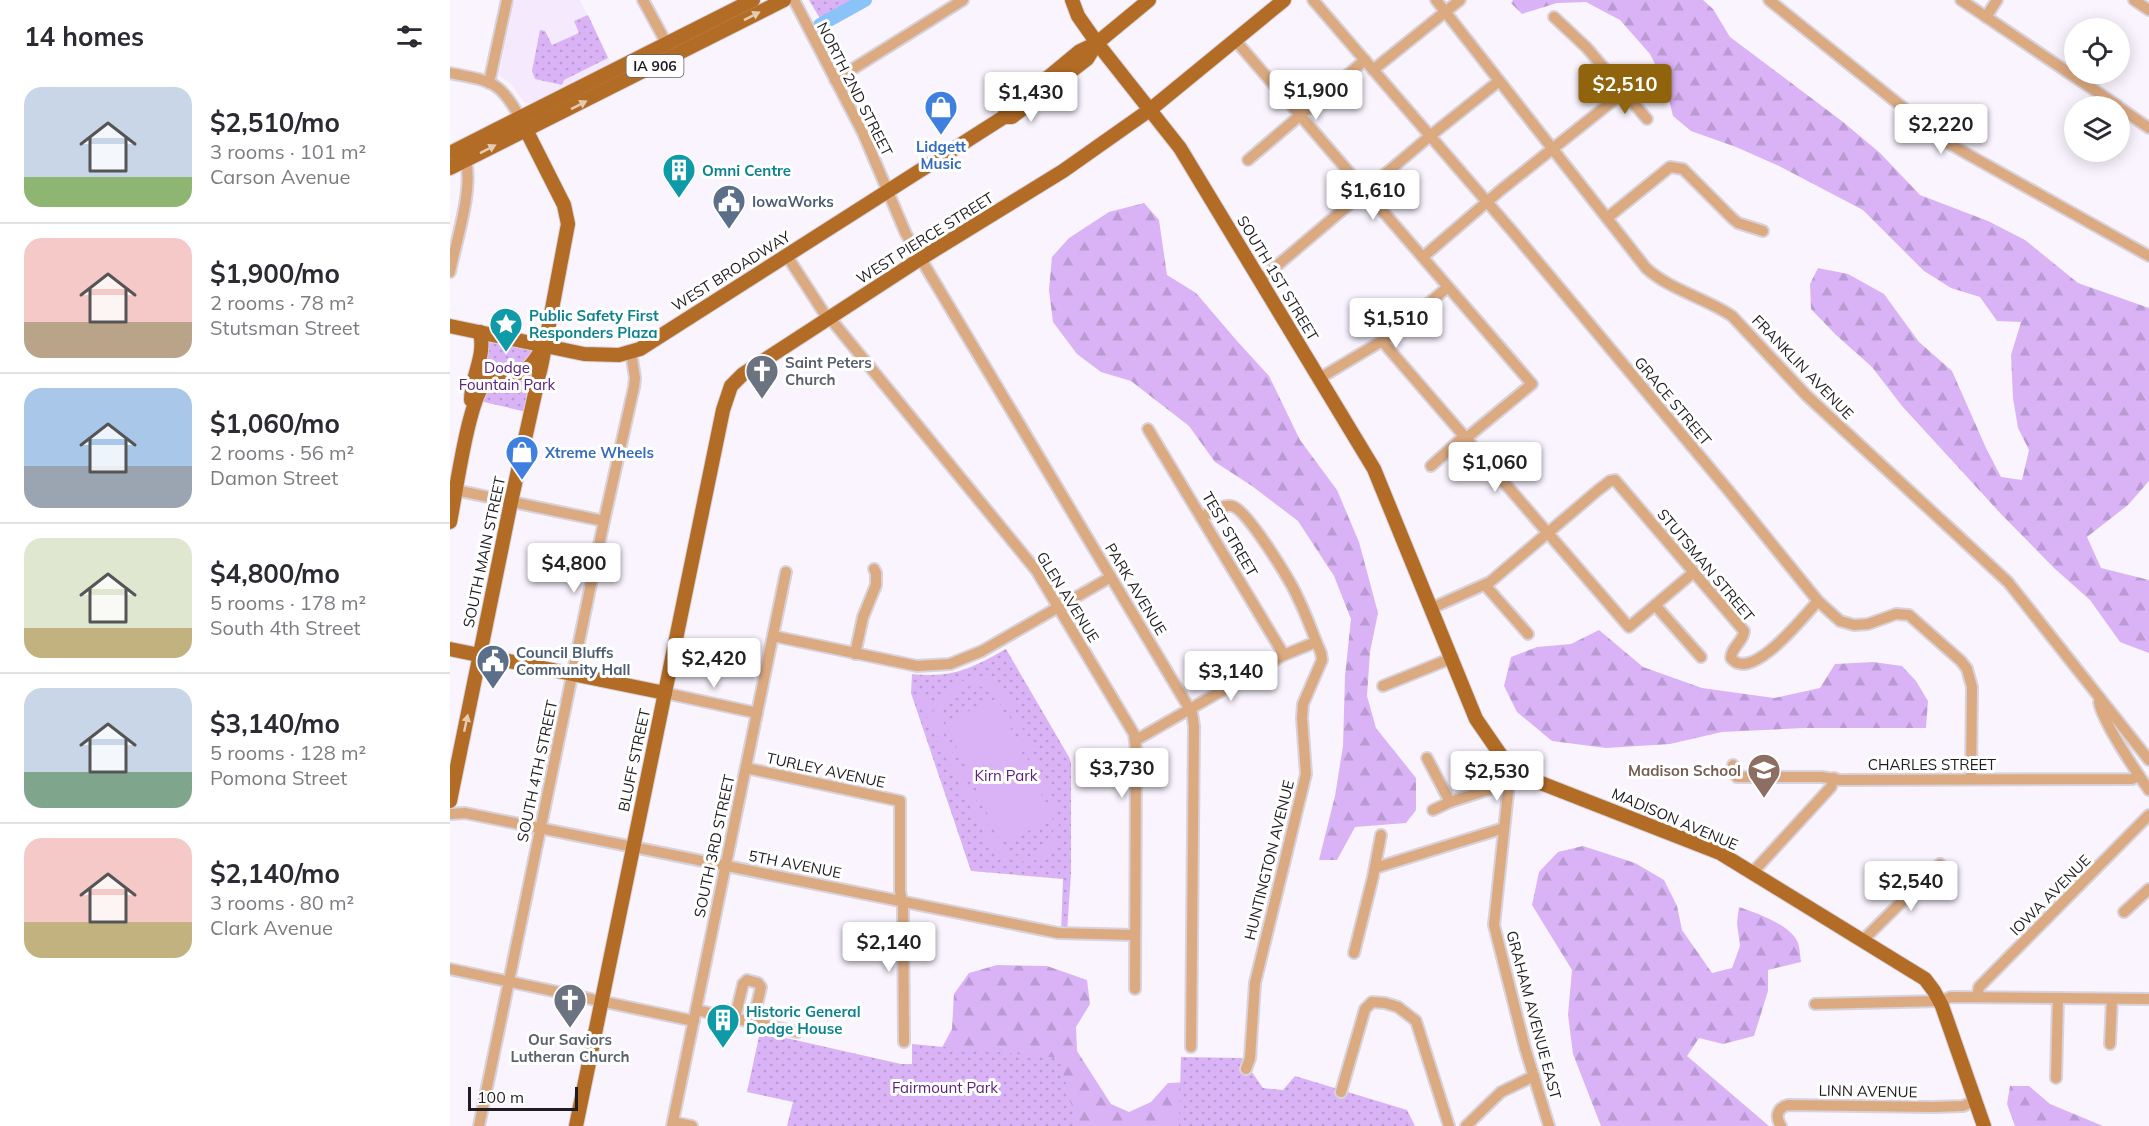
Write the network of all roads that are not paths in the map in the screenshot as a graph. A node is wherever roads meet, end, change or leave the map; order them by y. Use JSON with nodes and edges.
{"nodes":[{"id":1,"x":507,"y":0,"type":"edge"},
{"id":2,"x":643,"y":0,"type":"edge"},
{"id":3,"x":753,"y":0,"type":"edge"},
{"id":4,"x":784,"y":0,"type":"edge"},
{"id":5,"x":794,"y":0,"type":"edge"},
{"id":6,"x":963,"y":0,"type":"edge"},
{"id":7,"x":1072,"y":0,"type":"edge"},
{"id":8,"x":1149,"y":0,"type":"edge"},
{"id":9,"x":1284,"y":0,"type":"edge"},
{"id":10,"x":1313,"y":0,"type":"edge"},
{"id":11,"x":1436,"y":0,"type":"edge"},
{"id":12,"x":1460,"y":0,"type":"edge"},
{"id":13,"x":1769,"y":0,"type":"edge"},
{"id":14,"x":1961,"y":0,"type":"edge"},
{"id":15,"x":1997,"y":0,"type":"edge"},
{"id":16,"x":2134,"y":0,"type":"edge"},
{"id":17,"x":2149,"y":10,"type":"edge"},
{"id":18,"x":1446,"y":12,"type":"junction"},
{"id":19,"x":1554,"y":17,"type":"dead end"},
{"id":20,"x":1986,"y":17,"type":"junction"},
{"id":21,"x":1235,"y":40,"type":"junction"},
{"id":22,"x":1097,"y":43,"type":"junction"},
{"id":23,"x":666,"y":44,"type":"junction"},
{"id":24,"x":673,"y":57,"type":"junction"},
{"id":25,"x":1365,"y":60,"type":"junction"},
{"id":26,"x":1373,"y":70,"type":"junction"},
{"id":27,"x":450,"y":73,"type":"edge"},
{"id":28,"x":835,"y":80,"type":"junction"},
{"id":29,"x":1499,"y":81,"type":"junction"},
{"id":30,"x":489,"y":82,"type":"junction"},
{"id":31,"x":1624,"y":92,"type":"junction"},
{"id":32,"x":2103,"y":96,"type":"edge"},
{"id":33,"x":1151,"y":109,"type":"junction"},
{"id":34,"x":2130,"y":115,"type":"edge"},
{"id":35,"x":1300,"y":116,"type":"junction"},
{"id":36,"x":1647,"y":119,"type":"dead end"},
{"id":37,"x":523,"y":124,"type":"junction"},
{"id":38,"x":2149,"y":128,"type":"edge"},
{"id":39,"x":1430,"y":136,"type":"junction"},
{"id":40,"x":1553,"y":150,"type":"junction"},
{"id":41,"x":450,"y":153,"type":"edge"},
{"id":42,"x":466,"y":160,"type":"junction"},
{"id":43,"x":1248,"y":160,"type":"dead end"},
{"id":44,"x":450,"y":168,"type":"edge"},
{"id":45,"x":888,"y":191,"type":"junction"},
{"id":46,"x":1365,"y":191,"type":"junction"},
{"id":47,"x":1488,"y":202,"type":"junction"},
{"id":48,"x":1607,"y":218,"type":"junction"},
{"id":49,"x":1762,"y":231,"type":"dead end"},
{"id":50,"x":787,"y":256,"type":"junction"},
{"id":51,"x":2149,"y":256,"type":"edge"},
{"id":52,"x":1422,"y":257,"type":"junction"},
{"id":53,"x":920,"y":259,"type":"junction"},
{"id":54,"x":450,"y":272,"type":"edge"},
{"id":55,"x":1260,"y":280,"type":"junction"},
{"id":56,"x":1448,"y":287,"type":"junction"},
{"id":57,"x":829,"y":319,"type":"junction"},
{"id":58,"x":450,"y":326,"type":"edge"},
{"id":59,"x":480,"y":332,"type":"junction"},
{"id":60,"x":1382,"y":341,"type":"junction"},
{"id":61,"x":545,"y":345,"type":"junction"},
{"id":62,"x":631,"y":352,"type":"junction"},
{"id":63,"x":500,"y":376,"type":"junction"},
{"id":64,"x":1320,"y":378,"type":"junction"},
{"id":65,"x":725,"y":400,"type":"joint"},
{"id":66,"x":532,"y":408,"type":"junction"},
{"id":67,"x":471,"y":413,"type":"junction"},
{"id":68,"x":1148,"y":429,"type":"dead end"},
{"id":69,"x":1466,"y":438,"type":"junction"},
{"id":70,"x":1431,"y":466,"type":"dead end"},
{"id":71,"x":453,"y":490,"type":"edge"},
{"id":72,"x":511,"y":502,"type":"junction"},
{"id":73,"x":1203,"y":517,"type":"junction"},
{"id":74,"x":604,"y":520,"type":"junction"},
{"id":75,"x":450,"y":522,"type":"edge"},
{"id":76,"x":1548,"y":533,"type":"junction"},
{"id":77,"x":874,"y":569,"type":"dead end"},
{"id":78,"x":786,"y":572,"type":"dead end"},
{"id":79,"x":1694,"y":572,"type":"junction"},
{"id":80,"x":1111,"y":577,"type":"junction"},
{"id":81,"x":1485,"y":585,"type":"junction"},
{"id":82,"x":1818,"y":601,"type":"junction"},
{"id":83,"x":1655,"y":605,"type":"junction"},
{"id":84,"x":1058,"y":608,"type":"junction"},
{"id":85,"x":1432,"y":608,"type":"junction"},
{"id":86,"x":1528,"y":634,"type":"dead end"},
{"id":87,"x":773,"y":636,"type":"junction"},
{"id":88,"x":1316,"y":642,"type":"junction"},
{"id":89,"x":450,"y":649,"type":"edge"},
{"id":90,"x":855,"y":654,"type":"junction"},
{"id":91,"x":480,"y":655,"type":"junction"},
{"id":92,"x":1284,"y":655,"type":"junction"},
{"id":93,"x":1701,"y":657,"type":"dead end"},
{"id":94,"x":1452,"y":658,"type":"junction"},
{"id":95,"x":573,"y":674,"type":"junction"},
{"id":96,"x":1383,"y":686,"type":"dead end"},
{"id":97,"x":665,"y":693,"type":"junction"},
{"id":98,"x":2098,"y":698,"type":"junction"},
{"id":99,"x":1190,"y":709,"type":"junction"},
{"id":100,"x":757,"y":713,"type":"junction"},
{"id":101,"x":1136,"y":740,"type":"junction"},
{"id":102,"x":1427,"y":758,"type":"dead end"},
{"id":103,"x":2149,"y":760,"type":"edge"},
{"id":104,"x":1733,"y":765,"type":"dead end"},
{"id":105,"x":746,"y":768,"type":"junction"},
{"id":106,"x":2139,"y":776,"type":"junction"},
{"id":107,"x":1517,"y":777,"type":"junction"},
{"id":108,"x":1834,"y":778,"type":"junction"},
{"id":109,"x":1971,"y":779,"type":"junction"},
{"id":110,"x":2149,"y":790,"type":"edge"},
{"id":111,"x":450,"y":801,"type":"edge"},
{"id":112,"x":1450,"y":802,"type":"junction"},
{"id":113,"x":1433,"y":810,"type":"dead end"},
{"id":114,"x":450,"y":813,"type":"edge"},
{"id":115,"x":2149,"y":815,"type":"edge"},
{"id":116,"x":541,"y":828,"type":"junction"},
{"id":117,"x":1504,"y":828,"type":"junction"},
{"id":118,"x":1382,"y":834,"type":"dead end"},
{"id":119,"x":633,"y":848,"type":"junction"},
{"id":120,"x":1940,"y":864,"type":"dead end"},
{"id":121,"x":726,"y":866,"type":"junction"},
{"id":122,"x":1375,"y":868,"type":"junction"},
{"id":123,"x":1753,"y":872,"type":"junction"},
{"id":124,"x":2149,"y":889,"type":"edge"},
{"id":125,"x":902,"y":901,"type":"junction"},
{"id":126,"x":2124,"y":912,"type":"dead end"},
{"id":127,"x":1135,"y":935,"type":"junction"},
{"id":128,"x":1863,"y":940,"type":"junction"},
{"id":129,"x":1354,"y":952,"type":"dead end"},
{"id":130,"x":450,"y":969,"type":"edge"},
{"id":131,"x":508,"y":981,"type":"junction"},
{"id":132,"x":1136,"y":989,"type":"dead end"},
{"id":133,"x":1977,"y":998,"type":"junction"},
{"id":134,"x":2058,"y":998,"type":"junction"},
{"id":135,"x":2112,"y":999,"type":"junction"},
{"id":136,"x":2149,"y":999,"type":"edge"},
{"id":137,"x":602,"y":1001,"type":"junction"},
{"id":138,"x":1940,"y":1001,"type":"junction"},
{"id":139,"x":1815,"y":1004,"type":"dead end"},
{"id":140,"x":695,"y":1015,"type":"junction"},
{"id":141,"x":735,"y":1018,"type":"junction"},
{"id":142,"x":753,"y":1022,"type":"junction"},
{"id":143,"x":797,"y":1032,"type":"dead end"},
{"id":144,"x":904,"y":1042,"type":"dead end"},
{"id":145,"x":2110,"y":1044,"type":"dead end"},
{"id":146,"x":1191,"y":1047,"type":"dead end"},
{"id":147,"x":1246,"y":1069,"type":"dead end"},
{"id":148,"x":1534,"y":1076,"type":"junction"},
{"id":149,"x":2056,"y":1078,"type":"dead end"},
{"id":150,"x":1341,"y":1092,"type":"dead end"},
{"id":151,"x":1975,"y":1101,"type":"junction"},
{"id":152,"x":673,"y":1124,"type":"edge"},
{"id":153,"x":479,"y":1126,"type":"edge"},
{"id":154,"x":576,"y":1126,"type":"edge"},
{"id":155,"x":692,"y":1126,"type":"edge"},
{"id":156,"x":1449,"y":1126,"type":"edge"},
{"id":157,"x":1466,"y":1126,"type":"edge"},
{"id":158,"x":1549,"y":1126,"type":"edge"},
{"id":159,"x":1781,"y":1126,"type":"edge"},
{"id":160,"x":1984,"y":1126,"type":"edge"}],
"edges":[{"from":1,"to":30,"type":"street"},
{"from":2,"to":23,"type":"street"},
{"from":3,"to":23,"type":"main road","number":"IA 906"},
{"from":24,"to":4,"type":"main road","number":"IA 906","one_way":true},
{"from":5,"to":28,"type":"street","name":"NORTH 2ND STREET"},
{"from":6,"to":28,"type":"street"},
{"from":7,"to":22,"type":"main road","name":"SOUTH 1ST STREET"},
{"from":8,"to":22,"type":"main road","name":"WEST BROADWAY"},
{"from":9,"to":21,"type":"main road","name":"WEST PIERCE STREET"},
{"from":10,"to":25,"type":"street","name":"GRACE STREET"},
{"from":11,"to":18,"type":"street","name":"FRANKLIN AVENUE"},
{"from":12,"to":18,"type":"street"},
{"from":13,"to":51,"type":"street"},
{"from":14,"to":20,"type":"street"},
{"from":15,"to":20,"type":"street"},
{"from":16,"to":17,"type":"street"},
{"from":18,"to":26,"type":"street"},
{"from":18,"to":29,"type":"street","name":"FRANKLIN AVENUE"},
{"from":19,"to":31,"type":"street"},
{"from":20,"to":32,"type":"street"},
{"from":21,"to":33,"type":"main road","name":"WEST PIERCE STREET"},
{"from":21,"to":35,"type":"street"},
{"from":22,"to":33,"type":"main road","name":"SOUTH 1ST STREET"},
{"from":22,"to":45,"type":"main road","name":"WEST BROADWAY"},
{"from":23,"to":24,"type":"street"},
{"from":23,"to":37,"type":"main road","number":"IA 906"},
{"from":37,"to":24,"type":"main road","number":"IA 906","one_way":true},
{"from":25,"to":26,"type":"street","name":"GRACE STREET"},
{"from":25,"to":35,"type":"street"},
{"from":26,"to":39,"type":"street","name":"GRACE STREET"},
{"from":27,"to":30,"type":"street"},
{"from":28,"to":45,"type":"street","name":"NORTH 2ND STREET"},
{"from":29,"to":39,"type":"street"},
{"from":29,"to":40,"type":"street","name":"FRANKLIN AVENUE"},
{"from":30,"to":37,"type":"street"},
{"from":31,"to":36,"type":"street"},
{"from":31,"to":40,"type":"street"},
{"from":33,"to":53,"type":"main road","name":"WEST PIERCE STREET"},
{"from":33,"to":55,"type":"main road","name":"SOUTH 1ST STREET"},
{"from":34,"to":38,"type":"street"},
{"from":35,"to":43,"type":"street"},
{"from":35,"to":46,"type":"street"},
{"from":37,"to":41,"type":"main road","number":"IA 906"},
{"from":42,"to":37,"type":"main road","number":"IA 906","one_way":true},
{"from":37,"to":61,"type":"main road","name":"SOUTH MAIN STREET"},
{"from":39,"to":46,"type":"street"},
{"from":39,"to":47,"type":"street","name":"GRACE STREET"},
{"from":40,"to":47,"type":"street"},
{"from":40,"to":48,"type":"street","name":"FRANKLIN AVENUE"},
{"from":42,"to":44,"type":"main road","number":"IA 906"},
{"from":42,"to":54,"type":"street"},
{"from":45,"to":50,"type":"main road","name":"WEST BROADWAY"},
{"from":45,"to":53,"type":"street","name":"PARK AVENUE"},
{"from":46,"to":52,"type":"street"},
{"from":46,"to":55,"type":"street"},
{"from":47,"to":52,"type":"street"},
{"from":47,"to":82,"type":"street","name":"GRACE STREET"},
{"from":48,"to":49,"type":"street"},
{"from":48,"to":98,"type":"street","name":"FRANKLIN AVENUE"},
{"from":50,"to":57,"type":"street","name":"GLEN AVENUE"},
{"from":50,"to":62,"type":"main road","name":"WEST BROADWAY"},
{"from":52,"to":56,"type":"street"},
{"from":53,"to":57,"type":"main road","name":"WEST PIERCE STREET"},
{"from":53,"to":80,"type":"street","name":"PARK AVENUE"},
{"from":55,"to":64,"type":"main road","name":"SOUTH 1ST STREET"},
{"from":56,"to":60,"type":"street"},
{"from":56,"to":69,"type":"street"},
{"from":57,"to":65,"type":"main road","name":"WEST PIERCE STREET"},
{"from":57,"to":84,"type":"street","name":"GLEN AVENUE"},
{"from":58,"to":59,"type":"main road","name":"WEST BROADWAY"},
{"from":59,"to":61,"type":"main road","name":"WEST BROADWAY"},
{"from":59,"to":67,"type":"main road"},
{"from":60,"to":64,"type":"street"},
{"from":60,"to":69,"type":"street"},
{"from":61,"to":62,"type":"main road","name":"WEST BROADWAY"},
{"from":61,"to":63,"type":"main road"},
{"from":61,"to":66,"type":"main road","name":"SOUTH MAIN STREET"},
{"from":62,"to":74,"type":"street","name":"SOUTH 4TH STREET"},
{"from":63,"to":66,"type":"main road"},
{"from":63,"to":67,"type":"main road"},
{"from":64,"to":85,"type":"main road","name":"SOUTH 1ST STREET"},
{"from":65,"to":97,"type":"main road","name":"BLUFF STREET"},
{"from":66,"to":72,"type":"main road","name":"SOUTH MAIN STREET"},
{"from":67,"to":71,"type":"main road"},
{"from":68,"to":73,"type":"street","name":"TEST STREET"},
{"from":69,"to":70,"type":"street"},
{"from":69,"to":76,"type":"street"},
{"from":71,"to":72,"type":"street"},
{"from":71,"to":75,"type":"main road"},
{"from":72,"to":74,"type":"street"},
{"from":72,"to":91,"type":"main road","name":"SOUTH MAIN STREET"},
{"from":73,"to":88,"type":"street","name":"HUNTINGTON AVENUE"},
{"from":73,"to":92,"type":"street","name":"TEST STREET"},
{"from":74,"to":95,"type":"street","name":"SOUTH 4TH STREET"},
{"from":76,"to":79,"type":"street","name":"STUTSMAN STREET"},
{"from":76,"to":81,"type":"street"},
{"from":76,"to":83,"type":"street"},
{"from":77,"to":90,"type":"street"},
{"from":78,"to":87,"type":"street","name":"SOUTH 3RD STREET"},
{"from":79,"to":82,"type":"street","name":"STUTSMAN STREET"},
{"from":79,"to":83,"type":"street"},
{"from":80,"to":84,"type":"street"},
{"from":80,"to":99,"type":"street","name":"PARK AVENUE"},
{"from":81,"to":85,"type":"street"},
{"from":81,"to":86,"type":"street"},
{"from":82,"to":109,"type":"street","name":"GRACE STREET"},
{"from":83,"to":93,"type":"street"},
{"from":84,"to":90,"type":"street"},
{"from":84,"to":101,"type":"street","name":"GLEN AVENUE"},
{"from":85,"to":94,"type":"main road","name":"SOUTH 1ST STREET"},
{"from":87,"to":90,"type":"street"},
{"from":87,"to":100,"type":"street","name":"SOUTH 3RD STREET"},
{"from":88,"to":92,"type":"street"},
{"from":88,"to":147,"type":"street","name":"HUNTINGTON AVENUE"},
{"from":89,"to":91,"type":"main road"},
{"from":91,"to":95,"type":"main road"},
{"from":111,"to":91,"type":"main road","name":"SOUTH MAIN STREET","one_way":true},
{"from":92,"to":99,"type":"street"},
{"from":94,"to":96,"type":"street"},
{"from":94,"to":107,"type":"main road","name":"SOUTH 1ST STREET"},
{"from":95,"to":97,"type":"main road"},
{"from":95,"to":116,"type":"street","name":"SOUTH 4TH STREET"},
{"from":97,"to":100,"type":"street"},
{"from":97,"to":119,"type":"main road","name":"BLUFF STREET"},
{"from":98,"to":103,"type":"street","name":"FRANKLIN AVENUE"},
{"from":98,"to":106,"type":"street"},
{"from":99,"to":101,"type":"street"},
{"from":99,"to":146,"type":"street","name":"PARK AVENUE"},
{"from":100,"to":105,"type":"street","name":"SOUTH 3RD STREET"},
{"from":101,"to":127,"type":"street","name":"GLEN AVENUE"},
{"from":102,"to":112,"type":"street"},
{"from":104,"to":108,"type":"street","name":"CHARLES STREET"},
{"from":105,"to":121,"type":"street","name":"SOUTH 3RD STREET"},
{"from":105,"to":125,"type":"street","name":"TURLEY AVENUE"},
{"from":106,"to":109,"type":"street","name":"CHARLES STREET"},
{"from":106,"to":110,"type":"street"},
{"from":107,"to":112,"type":"street"},
{"from":107,"to":117,"type":"street","name":"GRAHAM AVENUE EAST"},
{"from":107,"to":123,"type":"main road","name":"MADISON AVENUE"},
{"from":108,"to":109,"type":"street","name":"CHARLES STREET"},
{"from":108,"to":123,"type":"street"},
{"from":112,"to":113,"type":"street"},
{"from":114,"to":116,"type":"street","name":"5TH AVENUE"},
{"from":115,"to":133,"type":"street","name":"IOWA AVENUE"},
{"from":116,"to":119,"type":"street","name":"5TH AVENUE"},
{"from":116,"to":131,"type":"street","name":"SOUTH 4TH STREET"},
{"from":117,"to":122,"type":"street"},
{"from":117,"to":148,"type":"street","name":"GRAHAM AVENUE EAST"},
{"from":118,"to":122,"type":"street"},
{"from":119,"to":121,"type":"street","name":"5TH AVENUE"},
{"from":119,"to":137,"type":"main road","name":"BLUFF STREET"},
{"from":120,"to":128,"type":"street"},
{"from":121,"to":125,"type":"street","name":"5TH AVENUE"},
{"from":121,"to":140,"type":"street","name":"SOUTH 3RD STREET"},
{"from":122,"to":129,"type":"street"},
{"from":123,"to":128,"type":"main road","name":"MADISON AVENUE"},
{"from":124,"to":126,"type":"street"},
{"from":125,"to":127,"type":"street","name":"5TH AVENUE"},
{"from":125,"to":144,"type":"street"},
{"from":127,"to":132,"type":"street","name":"GLEN AVENUE"},
{"from":128,"to":138,"type":"main road","name":"MADISON AVENUE"},
{"from":130,"to":131,"type":"street"},
{"from":131,"to":137,"type":"street"},
{"from":131,"to":153,"type":"street","name":"SOUTH 4TH STREET"},
{"from":133,"to":134,"type":"street"},
{"from":133,"to":138,"type":"street"},
{"from":134,"to":135,"type":"street"},
{"from":134,"to":149,"type":"street"},
{"from":135,"to":136,"type":"street"},
{"from":135,"to":145,"type":"street"},
{"from":137,"to":140,"type":"street"},
{"from":137,"to":154,"type":"main road","name":"BLUFF STREET"},
{"from":138,"to":139,"type":"street"},
{"from":138,"to":151,"type":"main road","name":"MADISON AVENUE"},
{"from":140,"to":141,"type":"street"},
{"from":140,"to":152,"type":"street","name":"SOUTH 3RD STREET"},
{"from":141,"to":142,"type":"street"},
{"from":141,"to":142,"type":"street"},
{"from":142,"to":143,"type":"street"},
{"from":148,"to":157,"type":"street"},
{"from":148,"to":158,"type":"street","name":"GRAHAM AVENUE EAST"},
{"from":150,"to":156,"type":"street"},
{"from":151,"to":159,"type":"street","name":"LINN AVENUE"},
{"from":151,"to":160,"type":"main road","name":"MADISON AVENUE"},
{"from":152,"to":155,"type":"street"}]}
